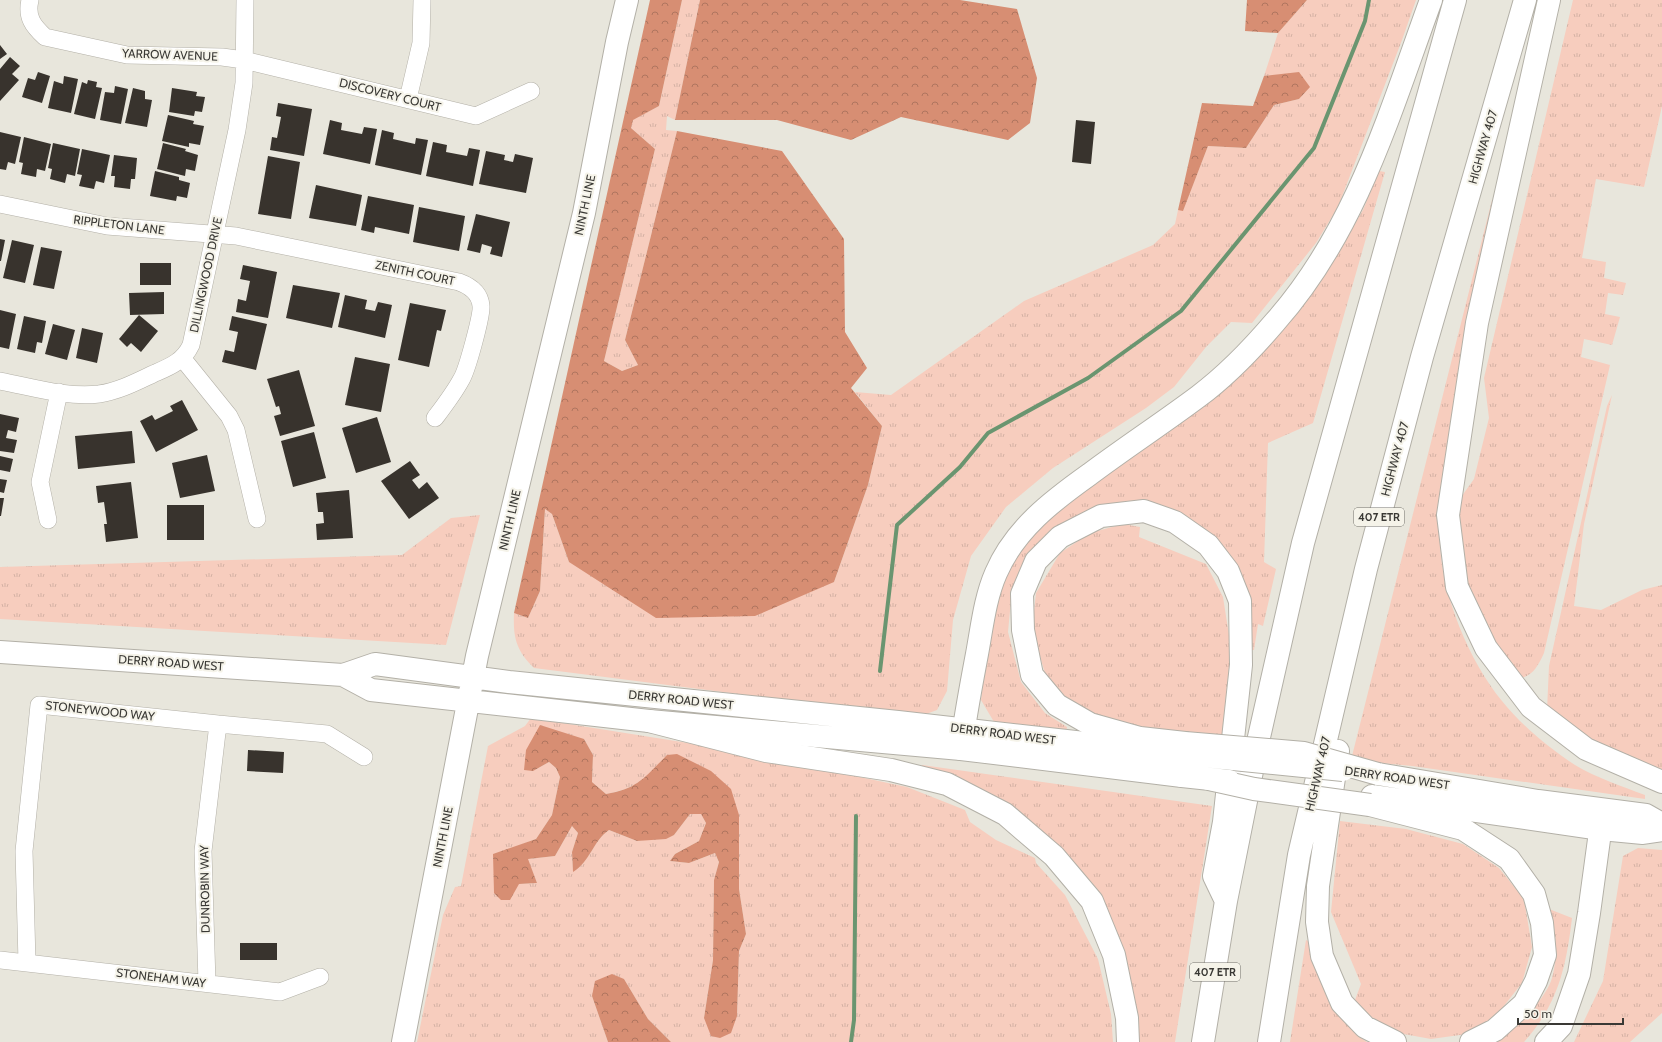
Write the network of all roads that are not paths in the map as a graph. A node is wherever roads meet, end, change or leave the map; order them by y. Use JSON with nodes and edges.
{"nodes":[{"id":1,"x":30,"y":0,"type":"edge"},
{"id":2,"x":245,"y":0,"type":"edge"},
{"id":3,"x":422,"y":0,"type":"edge"},
{"id":4,"x":627,"y":0,"type":"edge"},
{"id":5,"x":1431,"y":0,"type":"edge"},
{"id":6,"x":1455,"y":0,"type":"edge"},
{"id":7,"x":1525,"y":0,"type":"edge"},
{"id":8,"x":1549,"y":0,"type":"edge"},
{"id":9,"x":244,"y":60,"type":"junction"},
{"id":10,"x":531,"y":92,"type":"dead end"},
{"id":11,"x":408,"y":99,"type":"junction"},
{"id":12,"x":0,"y":204,"type":"edge"},
{"id":13,"x":215,"y":234,"type":"junction"},
{"id":14,"x":183,"y":359,"type":"junction"},
{"id":15,"x":0,"y":381,"type":"edge"},
{"id":16,"x":59,"y":392,"type":"junction"},
{"id":17,"x":435,"y":418,"type":"dead end"},
{"id":18,"x":256,"y":519,"type":"dead end"},
{"id":19,"x":48,"y":520,"type":"dead end"},
{"id":20,"x":1366,"y":569,"type":"junction"},
{"id":21,"x":0,"y":652,"type":"edge"},
{"id":22,"x":343,"y":675,"type":"junction"},
{"id":23,"x":473,"y":677,"type":"junction"},
{"id":24,"x":469,"y":700,"type":"junction"},
{"id":25,"x":649,"y":721,"type":"junction"},
{"id":26,"x":218,"y":724,"type":"junction"},
{"id":27,"x":962,"y":740,"type":"junction"},
{"id":28,"x":1184,"y":748,"type":"junction"},
{"id":29,"x":364,"y":757,"type":"dead end"},
{"id":30,"x":1662,"y":782,"type":"edge"},
{"id":31,"x":1371,"y":801,"type":"junction"},
{"id":32,"x":1602,"y":819,"type":"junction"},
{"id":33,"x":1662,"y":824,"type":"edge"},
{"id":34,"x":1662,"y":830,"type":"edge"},
{"id":35,"x":1226,"y":901,"type":"junction"},
{"id":36,"x":0,"y":960,"type":"edge"},
{"id":37,"x":27,"y":962,"type":"junction"},
{"id":38,"x":320,"y":977,"type":"dead end"},
{"id":39,"x":207,"y":983,"type":"junction"},
{"id":40,"x":403,"y":1042,"type":"edge"},
{"id":41,"x":1128,"y":1042,"type":"edge"},
{"id":42,"x":1203,"y":1042,"type":"edge"},
{"id":43,"x":1269,"y":1042,"type":"edge"},
{"id":44,"x":1395,"y":1042,"type":"edge"},
{"id":45,"x":1471,"y":1042,"type":"edge"},
{"id":46,"x":1546,"y":1042,"type":"edge"}],
"edges":[{"from":1,"to":9,"type":"street","name":"YARROW AVENUE"},
{"from":2,"to":9,"type":"street","name":"DILLINGWOOD DRIVE"},
{"from":3,"to":11,"type":"street"},
{"from":4,"to":23,"type":"main road","name":"NINTH LINE"},
{"from":5,"to":27,"type":"main road"},
{"from":6,"to":35,"type":"main road","number":"407 ETR"},
{"from":7,"to":20,"type":"main road","name":"HIGHWAY 407","number":"407 ETR"},
{"from":8,"to":30,"type":"main road"},
{"from":9,"to":11,"type":"street","name":"DISCOVERY COURT"},
{"from":9,"to":13,"type":"street","name":"DILLINGWOOD DRIVE"},
{"from":10,"to":11,"type":"street","name":"DISCOVERY COURT"},
{"from":12,"to":13,"type":"street","name":"RIPPLETON LANE"},
{"from":13,"to":14,"type":"street","name":"DILLINGWOOD DRIVE"},
{"from":13,"to":17,"type":"street","name":"ZENITH COURT"},
{"from":14,"to":16,"type":"street"},
{"from":14,"to":18,"type":"street"},
{"from":15,"to":16,"type":"street"},
{"from":16,"to":19,"type":"street"},
{"from":20,"to":43,"type":"main road","name":"HIGHWAY 407","number":"407 ETR"},
{"from":20,"to":44,"type":"main road"},
{"from":21,"to":22,"type":"main road","name":"DERRY ROAD WEST"},
{"from":22,"to":23,"type":"main road","name":"DERRY ROAD WEST"},
{"from":22,"to":24,"type":"main road","name":"DERRY ROAD WEST"},
{"from":23,"to":24,"type":"main road","name":"NINTH LINE"},
{"from":23,"to":27,"type":"main road","name":"DERRY ROAD WEST"},
{"from":24,"to":25,"type":"main road","name":"DERRY ROAD WEST"},
{"from":24,"to":40,"type":"main road","name":"NINTH LINE"},
{"from":25,"to":27,"type":"main road","name":"DERRY ROAD WEST"},
{"from":25,"to":41,"type":"main road"},
{"from":26,"to":29,"type":"street","name":"STONEYWOOD WAY"},
{"from":26,"to":37,"type":"street","name":"STONEYWOOD WAY"},
{"from":26,"to":39,"type":"street","name":"DUNROBIN WAY"},
{"from":27,"to":28,"type":"main road","name":"DERRY ROAD WEST"},
{"from":27,"to":31,"type":"main road","name":"DERRY ROAD WEST","bridge":true},
{"from":28,"to":32,"type":"main road","name":"DERRY ROAD WEST","bridge":true},
{"from":28,"to":35,"type":"main road"},
{"from":31,"to":32,"type":"main road","name":"DERRY ROAD WEST"},
{"from":31,"to":45,"type":"main road"},
{"from":32,"to":33,"type":"main road","name":"DERRY ROAD WEST"},
{"from":32,"to":34,"type":"main road","name":"DERRY ROAD WEST"},
{"from":32,"to":46,"type":"main road"},
{"from":35,"to":42,"type":"main road","number":"407 ETR"},
{"from":36,"to":37,"type":"street","name":"STONEHAM WAY"},
{"from":37,"to":39,"type":"street","name":"STONEHAM WAY"},
{"from":38,"to":39,"type":"street","name":"STONEHAM WAY"}]}
